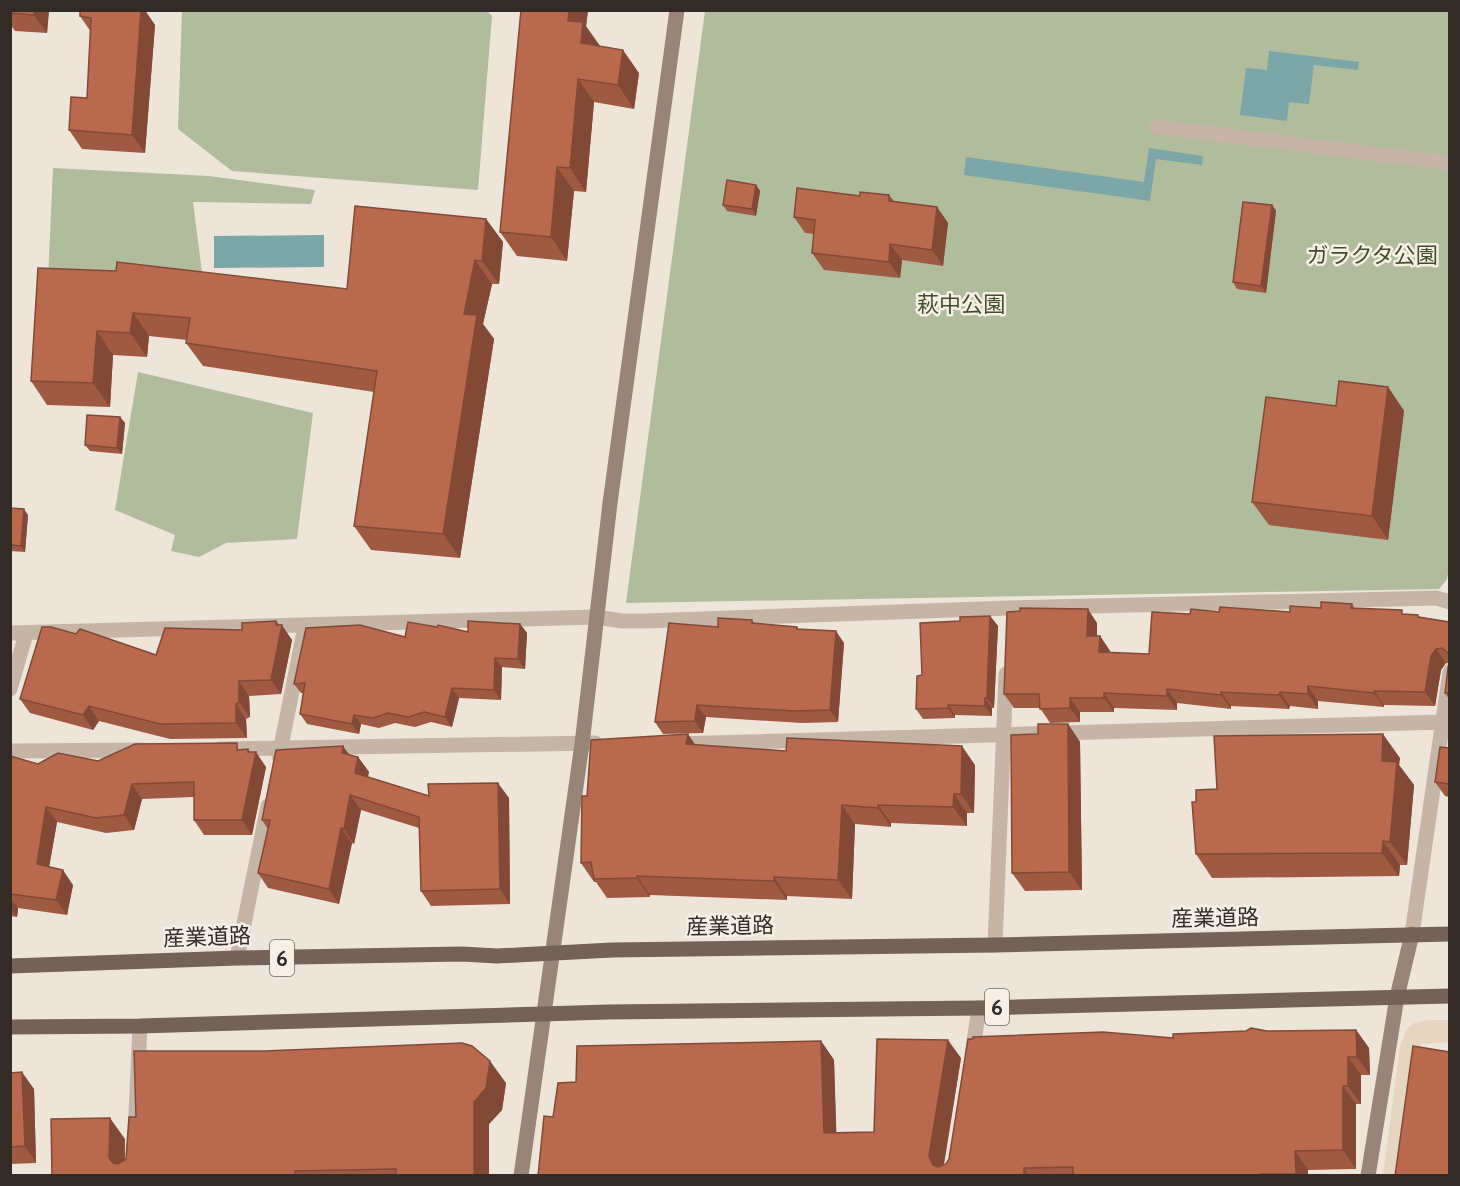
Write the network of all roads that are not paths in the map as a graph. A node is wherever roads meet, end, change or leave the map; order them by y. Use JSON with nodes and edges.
{"nodes":[{"id":1,"x":677,"y":10,"type":"edge"},
{"id":2,"x":1157,"y":127,"type":"dead end"},
{"id":3,"x":1449,"y":163,"type":"edge"},
{"id":4,"x":1449,"y":602,"type":"edge"},
{"id":5,"x":596,"y":617,"type":"junction"},
{"id":6,"x":305,"y":627,"type":"junction"},
{"id":7,"x":10,"y":633,"type":"edge"},
{"id":8,"x":26,"y":634,"type":"junction"},
{"id":9,"x":1006,"y":654,"type":"edge"},
{"id":10,"x":1449,"y":672,"type":"edge"},
{"id":11,"x":10,"y":689,"type":"edge"},
{"id":12,"x":1443,"y":722,"type":"junction"},
{"id":13,"x":1003,"y":734,"type":"junction"},
{"id":14,"x":582,"y":744,"type":"junction"},
{"id":15,"x":609,"y":744,"type":"edge"},
{"id":16,"x":661,"y":744,"type":"edge"},
{"id":17,"x":280,"y":748,"type":"junction"},
{"id":18,"x":160,"y":749,"type":"edge"},
{"id":19,"x":206,"y":749,"type":"edge"},
{"id":20,"x":10,"y":750,"type":"edge"},
{"id":21,"x":275,"y":771,"type":"edge"},
{"id":22,"x":271,"y":794,"type":"edge"},
{"id":23,"x":1412,"y":934,"type":"junction"},
{"id":24,"x":1449,"y":934,"type":"edge"},
{"id":25,"x":995,"y":945,"type":"junction"},
{"id":26,"x":553,"y":953,"type":"junction"},
{"id":27,"x":237,"y":958,"type":"junction"},
{"id":28,"x":10,"y":966,"type":"edge"},
{"id":29,"x":1449,"y":996,"type":"edge"},
{"id":30,"x":1397,"y":997,"type":"junction"},
{"id":31,"x":979,"y":1008,"type":"junction"},
{"id":32,"x":545,"y":1014,"type":"junction"},
{"id":33,"x":140,"y":1026,"type":"junction"},
{"id":34,"x":10,"y":1027,"type":"edge"},
{"id":35,"x":969,"y":1074,"type":"edge"},
{"id":36,"x":133,"y":1176,"type":"edge"},
{"id":37,"x":521,"y":1176,"type":"edge"},
{"id":38,"x":1368,"y":1176,"type":"edge"}],
"edges":[{"from":1,"to":5,"type":"street"},
{"from":2,"to":3,"type":"street"},
{"from":4,"to":5,"type":"street"},
{"from":5,"to":6,"type":"street"},
{"from":5,"to":14,"type":"street"},
{"from":6,"to":8,"type":"street"},
{"from":6,"to":17,"type":"street"},
{"from":7,"to":8,"type":"street"},
{"from":8,"to":11,"type":"street"},
{"from":9,"to":13,"type":"street"},
{"from":10,"to":12,"type":"street"},
{"from":12,"to":13,"type":"street"},
{"from":12,"to":23,"type":"street"},
{"from":13,"to":16,"type":"street"},
{"from":13,"to":25,"type":"street"},
{"from":14,"to":15,"type":"street"},
{"from":14,"to":17,"type":"street"},
{"from":14,"to":26,"type":"street"},
{"from":17,"to":19,"type":"street"},
{"from":17,"to":21,"type":"street"},
{"from":18,"to":20,"type":"street"},
{"from":22,"to":27,"type":"street"},
{"from":23,"to":24,"type":"main road","name":"産業道路","number":"6"},
{"from":23,"to":25,"type":"main road","name":"産業道路","number":"6"},
{"from":23,"to":30,"type":"street"},
{"from":25,"to":26,"type":"main road","name":"産業道路","number":"6"},
{"from":26,"to":27,"type":"main road","name":"産業道路","number":"6"},
{"from":26,"to":32,"type":"street"},
{"from":27,"to":28,"type":"main road","name":"産業道路","number":"6"},
{"from":29,"to":30,"type":"main road","number":"6"},
{"from":30,"to":31,"type":"main road","number":"6"},
{"from":30,"to":38,"type":"street"},
{"from":31,"to":32,"type":"main road","number":"6"},
{"from":31,"to":35,"type":"street"},
{"from":32,"to":33,"type":"main road","number":"6"},
{"from":32,"to":37,"type":"street"},
{"from":33,"to":34,"type":"main road","number":"6"},
{"from":33,"to":36,"type":"street"}]}
